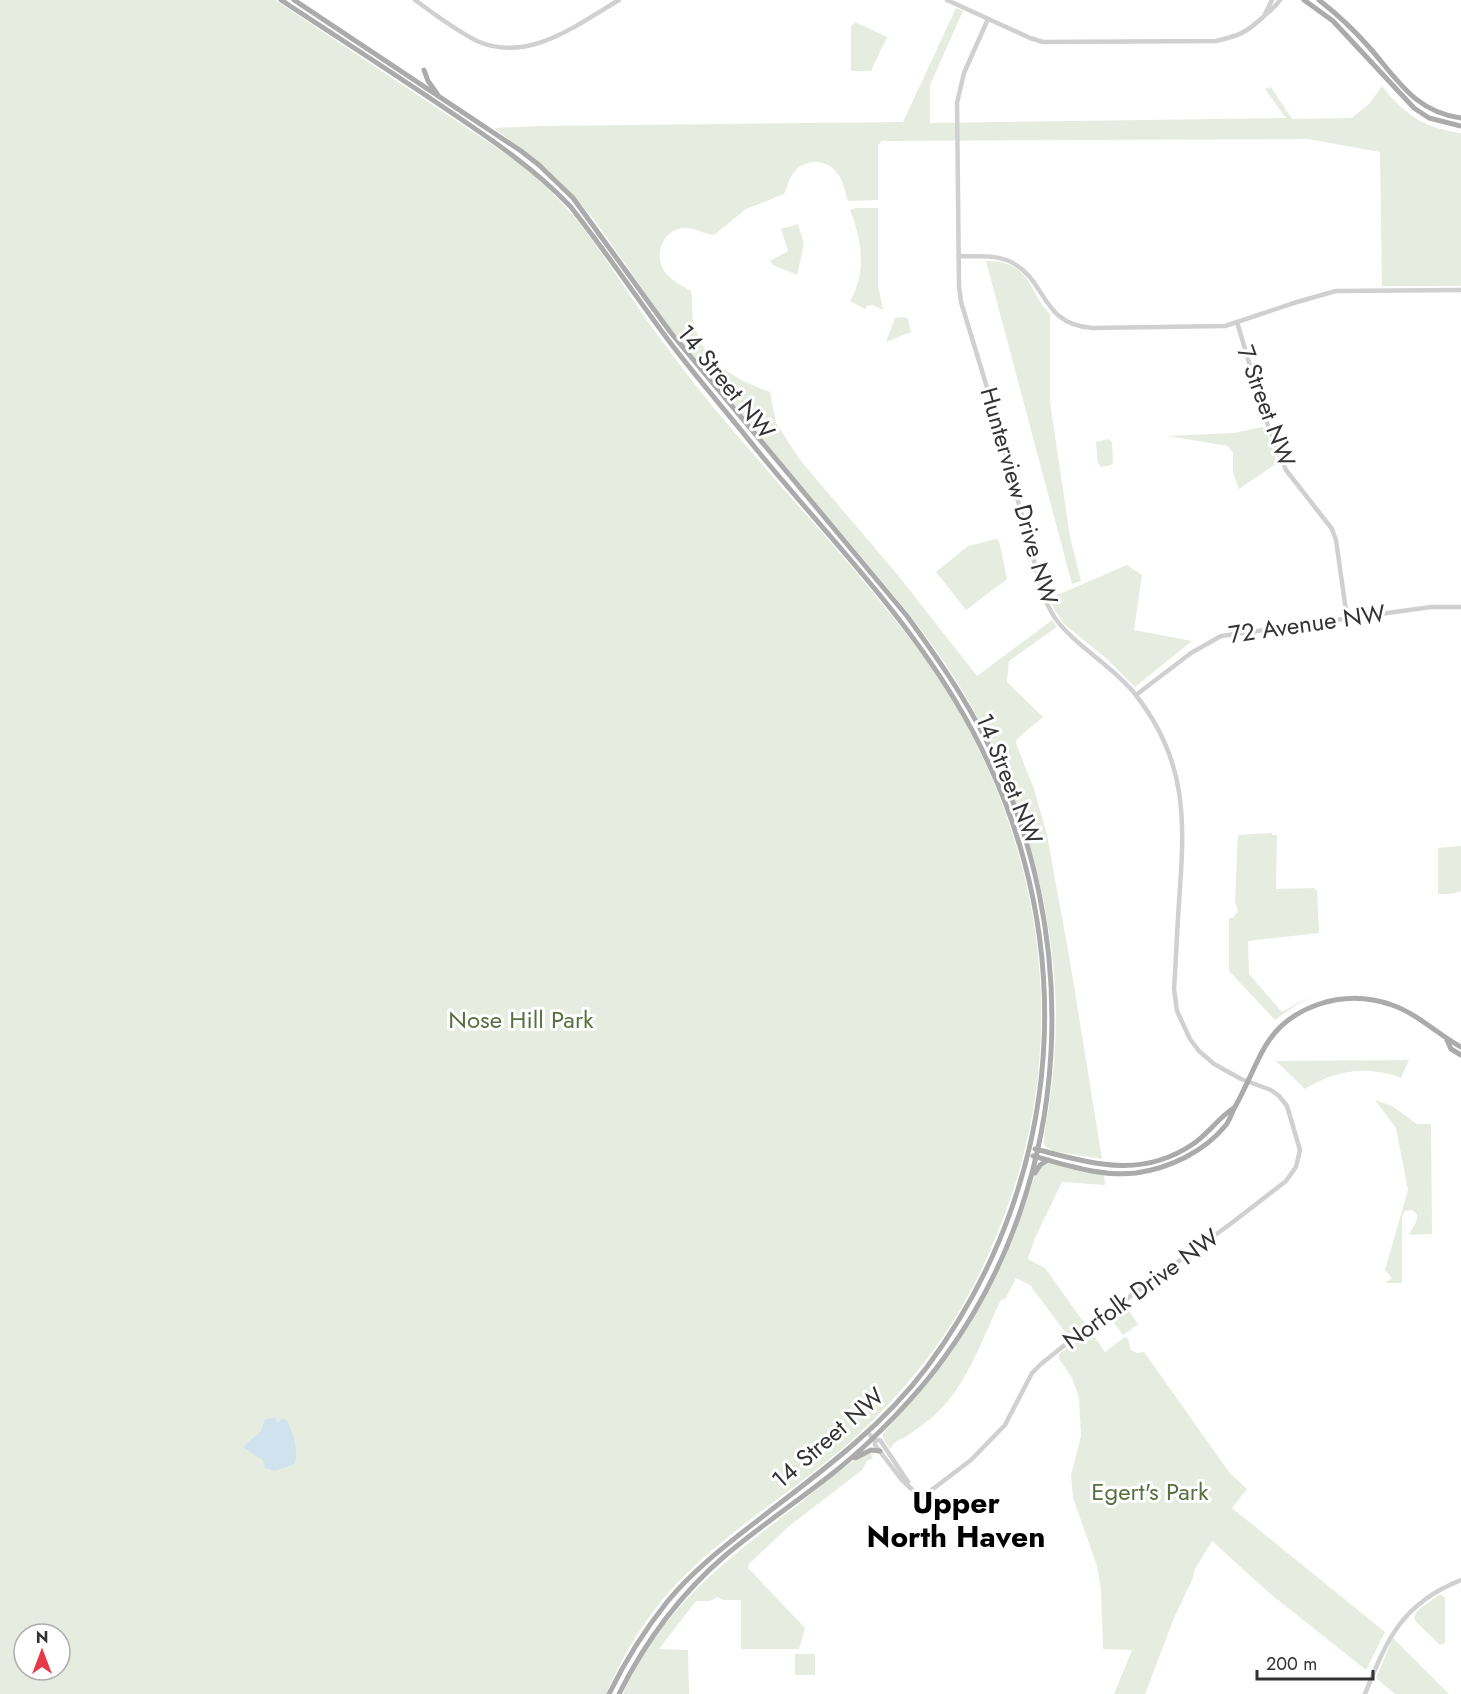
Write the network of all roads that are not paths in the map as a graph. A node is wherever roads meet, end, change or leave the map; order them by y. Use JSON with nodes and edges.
{"nodes":[{"id":1,"x":281,"y":0,"type":"edge"},
{"id":2,"x":294,"y":0,"type":"edge"},
{"id":3,"x":414,"y":0,"type":"edge"},
{"id":4,"x":619,"y":0,"type":"edge"},
{"id":5,"x":946,"y":0,"type":"edge"},
{"id":6,"x":1272,"y":0,"type":"edge"},
{"id":7,"x":1280,"y":0,"type":"edge"},
{"id":8,"x":1304,"y":0,"type":"edge"},
{"id":9,"x":1319,"y":0,"type":"edge"},
{"id":10,"x":1265,"y":14,"type":"junction"},
{"id":11,"x":988,"y":19,"type":"junction"},
{"id":12,"x":424,"y":70,"type":"dead end"},
{"id":13,"x":439,"y":96,"type":"junction"},
{"id":14,"x":1461,"y":118,"type":"edge"},
{"id":15,"x":1461,"y":126,"type":"edge"},
{"id":16,"x":958,"y":256,"type":"junction"},
{"id":17,"x":1461,"y":290,"type":"edge"},
{"id":18,"x":1237,"y":322,"type":"junction"},
{"id":19,"x":1461,"y":607,"type":"edge"},
{"id":20,"x":1347,"y":618,"type":"junction"},
{"id":21,"x":1136,"y":695,"type":"junction"},
{"id":22,"x":1447,"y":1041,"type":"junction"},
{"id":23,"x":1461,"y":1047,"type":"edge"},
{"id":24,"x":1461,"y":1055,"type":"edge"},
{"id":25,"x":1248,"y":1083,"type":"junction"},
{"id":26,"x":1235,"y":1107,"type":"junction"},
{"id":27,"x":1041,"y":1139,"type":"junction"},
{"id":28,"x":1030,"y":1148,"type":"junction"},
{"id":29,"x":1037,"y":1154,"type":"junction"},
{"id":30,"x":1029,"y":1155,"type":"junction"},
{"id":31,"x":1060,"y":1156,"type":"junction"},
{"id":32,"x":1048,"y":1160,"type":"junction"},
{"id":33,"x":1026,"y":1194,"type":"junction"},
{"id":34,"x":872,"y":1437,"type":"junction"},
{"id":35,"x":880,"y":1451,"type":"junction"},
{"id":36,"x":841,"y":1466,"type":"junction"},
{"id":37,"x":909,"y":1485,"type":"junction"},
{"id":38,"x":1461,"y":1580,"type":"edge"},
{"id":39,"x":609,"y":1694,"type":"edge"},
{"id":40,"x":619,"y":1694,"type":"edge"},
{"id":41,"x":1365,"y":1694,"type":"edge"}],
"edges":[{"from":1,"to":28,"type":"main road","name":"14 Street NW"},
{"from":2,"to":13,"type":"main road","name":"14 Street NW"},
{"from":3,"to":4,"type":"street"},
{"from":5,"to":11,"type":"street"},
{"from":6,"to":10,"type":"street"},
{"from":7,"to":10,"type":"street"},
{"from":8,"to":15,"type":"main road"},
{"from":9,"to":14,"type":"main road"},
{"from":10,"to":11,"type":"street"},
{"from":11,"to":16,"type":"street","name":"Hunterview Drive NW"},
{"from":12,"to":13,"type":"main road"},
{"from":13,"to":27,"type":"main road","name":"14 Street NW"},
{"from":16,"to":18,"type":"street"},
{"from":16,"to":21,"type":"street","name":"Hunterview Drive NW"},
{"from":17,"to":18,"type":"street"},
{"from":18,"to":20,"type":"street","name":"7 Street NW"},
{"from":19,"to":20,"type":"street","name":"72 Avenue NW"},
{"from":20,"to":21,"type":"street","name":"72 Avenue NW"},
{"from":21,"to":25,"type":"street","name":"Hunterview Drive NW"},
{"from":22,"to":23,"type":"main road"},
{"from":22,"to":24,"type":"main road"},
{"from":22,"to":25,"type":"main road"},
{"from":25,"to":26,"type":"main road"},
{"from":25,"to":37,"type":"street","name":"Norfolk Drive NW"},
{"from":26,"to":31,"type":"main road"},
{"from":26,"to":32,"type":"main road"},
{"from":27,"to":29,"type":"main road","name":"14 Street NW"},
{"from":27,"to":31,"type":"main road"},
{"from":28,"to":29,"type":"main road"},
{"from":28,"to":30,"type":"main road","name":"14 Street NW"},
{"from":29,"to":30,"type":"main road"},
{"from":29,"to":31,"type":"main road"},
{"from":29,"to":32,"type":"main road"},
{"from":29,"to":33,"type":"main road","name":"14 Street NW"},
{"from":30,"to":34,"type":"main road","name":"14 Street NW"},
{"from":32,"to":33,"type":"main road"},
{"from":33,"to":34,"type":"main road","name":"14 Street NW"},
{"from":34,"to":35,"type":"street"},
{"from":34,"to":36,"type":"main road","name":"14 Street NW"},
{"from":34,"to":37,"type":"street"},
{"from":34,"to":39,"type":"main road","name":"14 Street NW"},
{"from":35,"to":36,"type":"main road"},
{"from":35,"to":37,"type":"street"},
{"from":36,"to":40,"type":"main road","name":"14 Street NW"},
{"from":38,"to":41,"type":"street"}]}
